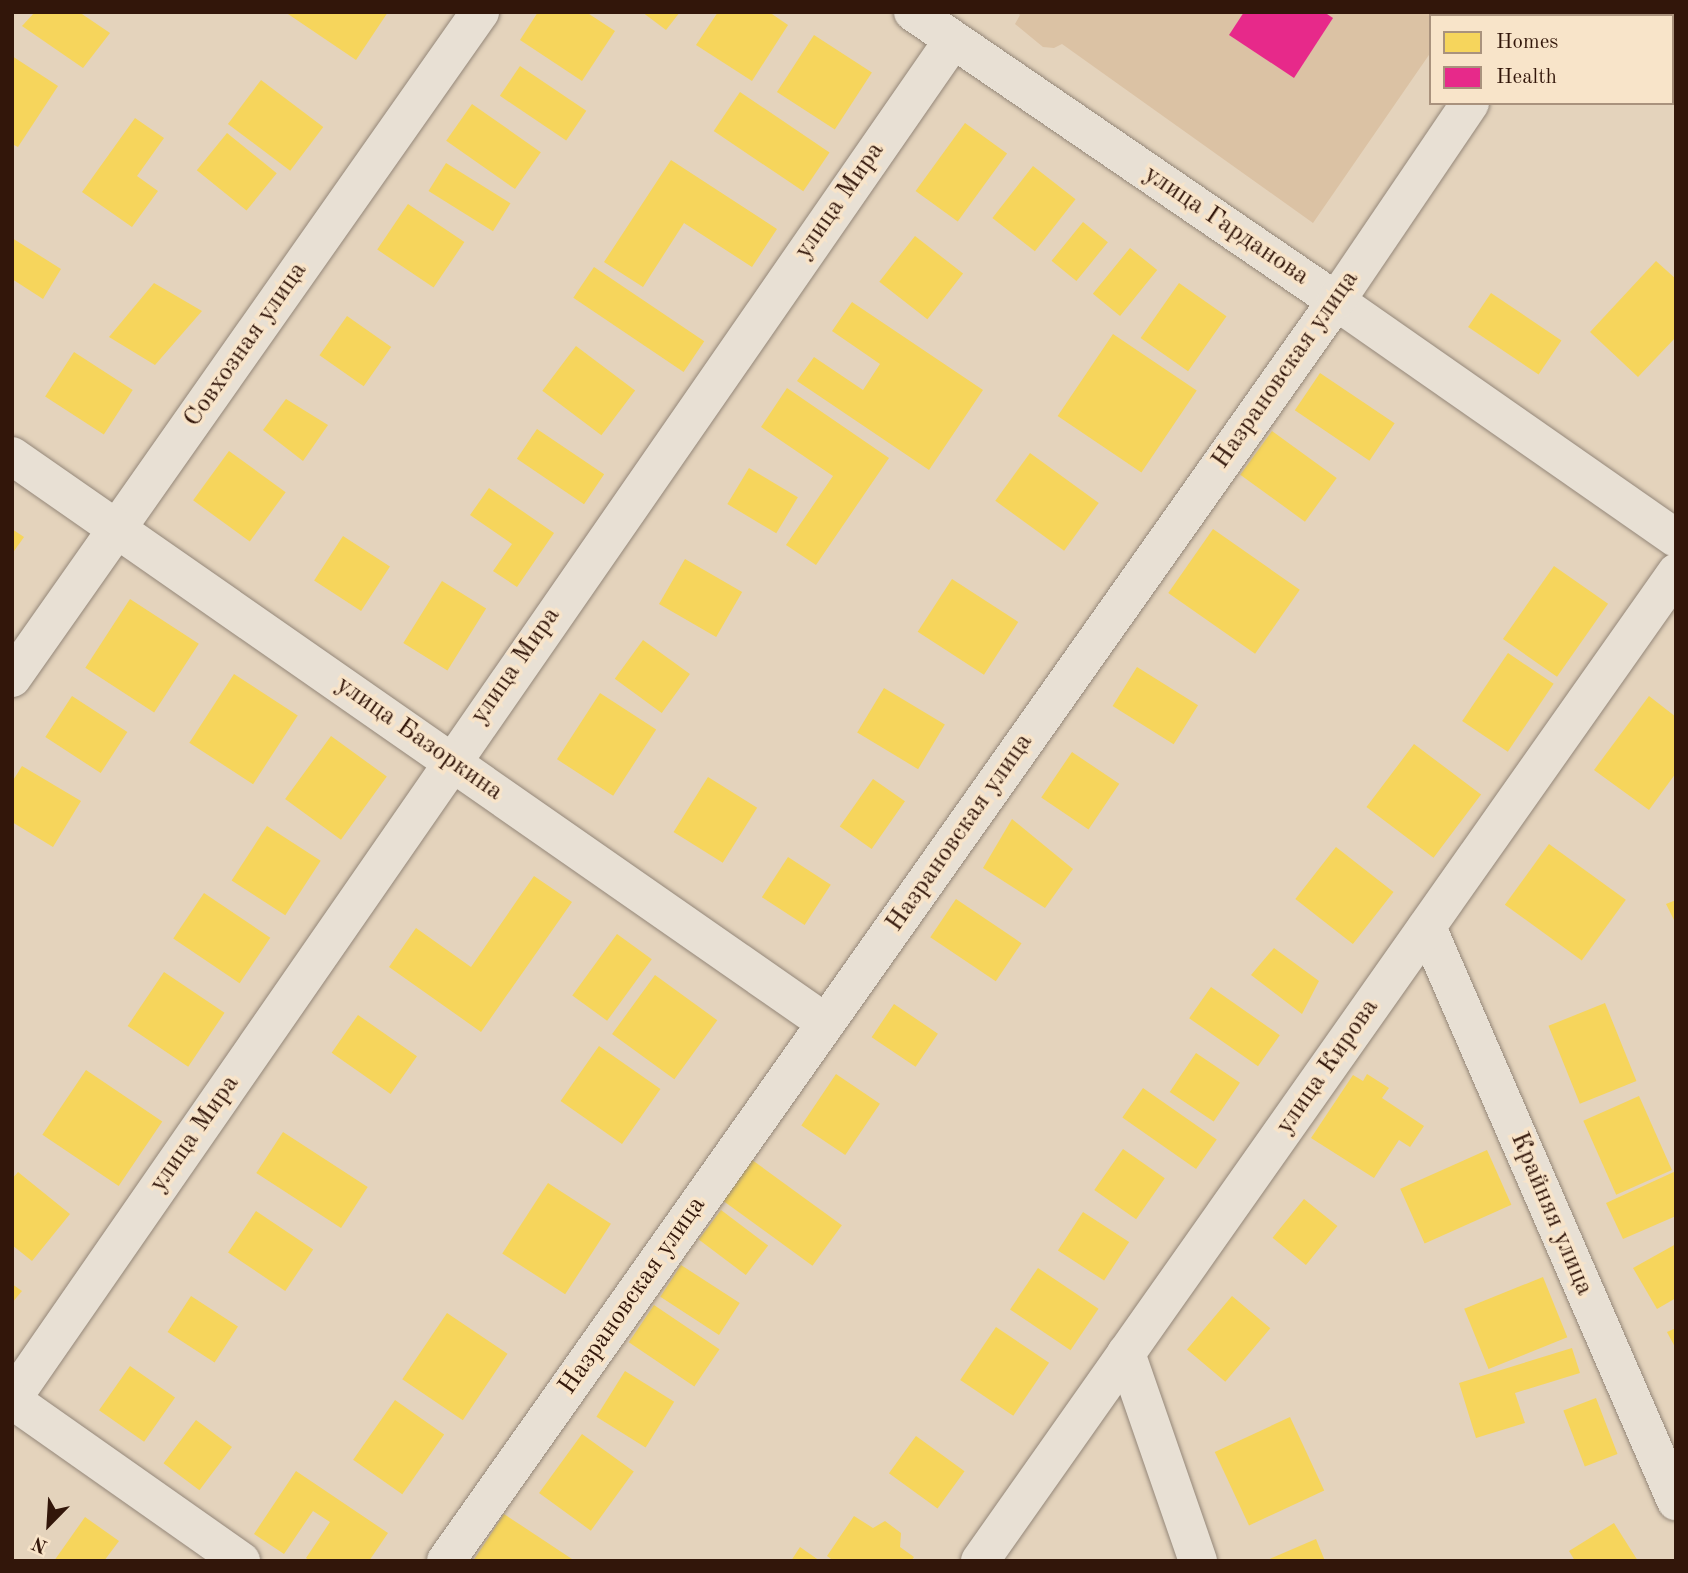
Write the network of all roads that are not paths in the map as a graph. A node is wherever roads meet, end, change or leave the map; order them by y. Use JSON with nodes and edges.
{"nodes":[{"id":1,"x":480,"y":12,"type":"edge"},
{"id":2,"x":913,"y":12,"type":"edge"},
{"id":3,"x":953,"y":40,"type":"junction"},
{"id":4,"x":1469,"y":105,"type":"edge"},
{"id":5,"x":1336,"y":301,"type":"junction"},
{"id":6,"x":12,"y":456,"type":"edge"},
{"id":7,"x":117,"y":528,"type":"junction"},
{"id":8,"x":1676,"y":538,"type":"edge"},
{"id":9,"x":1676,"y":573,"type":"edge"},
{"id":10,"x":12,"y":678,"type":"edge"},
{"id":11,"x":451,"y":761,"type":"junction"},
{"id":12,"x":1427,"y":927,"type":"junction"},
{"id":13,"x":826,"y":1023,"type":"junction"},
{"id":14,"x":1126,"y":1353,"type":"junction"},
{"id":15,"x":12,"y":1399,"type":"edge"},
{"id":16,"x":1676,"y":1501,"type":"edge"},
{"id":17,"x":241,"y":1561,"type":"edge"},
{"id":18,"x":446,"y":1561,"type":"edge"},
{"id":19,"x":980,"y":1561,"type":"edge"},
{"id":20,"x":1198,"y":1561,"type":"edge"}],
"edges":[{"from":1,"to":7,"type":"street","name":"Совхозная улица"},
{"from":2,"to":3,"type":"street","name":"улица Гарданова"},
{"from":3,"to":5,"type":"street","name":"улица Гарданова"},
{"from":3,"to":11,"type":"street","name":"улица Мира"},
{"from":4,"to":5,"type":"street","name":"Назрановская улица"},
{"from":5,"to":8,"type":"street","name":"улица Гарданова"},
{"from":5,"to":13,"type":"street","name":"Назрановская улица"},
{"from":6,"to":7,"type":"street","name":"улица Базоркина"},
{"from":7,"to":10,"type":"street","name":"Совхозная улица"},
{"from":7,"to":11,"type":"street","name":"улица Базоркина"},
{"from":9,"to":12,"type":"street","name":"улица Кирова"},
{"from":11,"to":13,"type":"street","name":"улица Базоркина"},
{"from":11,"to":15,"type":"street","name":"улица Мира"},
{"from":12,"to":14,"type":"street","name":"улица Кирова"},
{"from":12,"to":16,"type":"street","name":"Крайняя улица"},
{"from":13,"to":18,"type":"street","name":"Назрановская улица"},
{"from":14,"to":19,"type":"street","name":"улица Кирова"},
{"from":14,"to":20,"type":"street"},
{"from":15,"to":17,"type":"street"}]}
